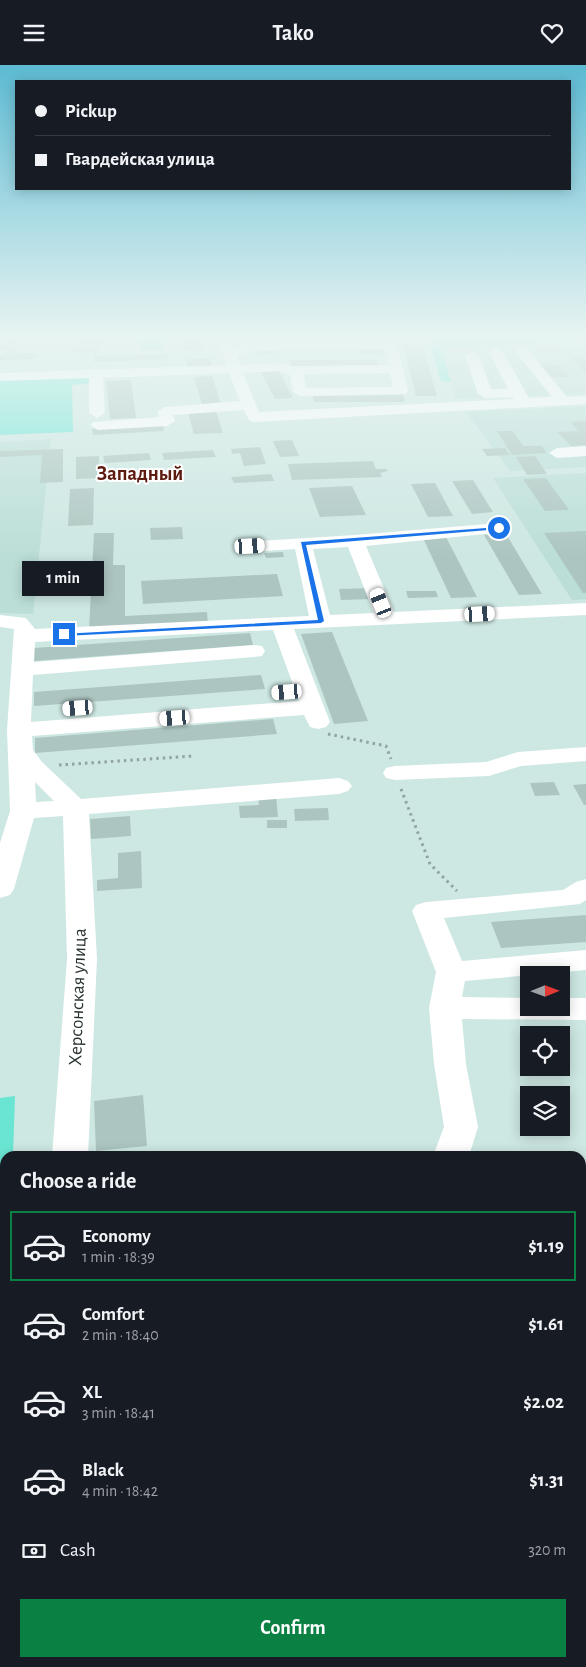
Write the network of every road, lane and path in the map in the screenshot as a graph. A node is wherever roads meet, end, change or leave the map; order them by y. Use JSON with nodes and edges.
{"nodes":[{"id":1,"x":98,"y":409,"type":"edge"},
{"id":2,"x":196,"y":409,"type":"edge"},
{"id":3,"x":251,"y":409,"type":"edge"},
{"id":4,"x":303,"y":409,"type":"edge"},
{"id":5,"x":375,"y":409,"type":"edge"},
{"id":6,"x":304,"y":414,"type":"junction"},
{"id":7,"x":586,"y":451,"type":"edge"},
{"id":8,"x":557,"y":453,"type":"dead end"},
{"id":9,"x":499,"y":528,"type":"dead end"},
{"id":10,"x":355,"y":541,"type":"junction"},
{"id":11,"x":303,"y":543,"type":"junction"},
{"id":12,"x":250,"y":546,"type":"dead end"},
{"id":13,"x":586,"y":609,"type":"edge"},
{"id":14,"x":387,"y":619,"type":"junction"},
{"id":15,"x":0,"y":621,"type":"edge"},
{"id":16,"x":321,"y":621,"type":"junction"},
{"id":17,"x":281,"y":623,"type":"junction"},
{"id":18,"x":25,"y":636,"type":"junction"},
{"id":19,"x":254,"y":651,"type":"dead end"},
{"id":20,"x":24,"y":669,"type":"junction"},
{"id":21,"x":312,"y":706,"type":"junction"},
{"id":22,"x":23,"y":740,"type":"junction"},
{"id":23,"x":586,"y":754,"type":"edge"},
{"id":24,"x":194,"y":756,"type":"dead end"},
{"id":25,"x":395,"y":773,"type":"junction"},
{"id":26,"x":339,"y":786,"type":"dead end"},
{"id":27,"x":75,"y":807,"type":"junction"},
{"id":28,"x":23,"y":811,"type":"junction"},
{"id":29,"x":586,"y":888,"type":"edge"},
{"id":30,"x":0,"y":889,"type":"edge"},
{"id":31,"x":472,"y":905,"type":"junction"},
{"id":32,"x":586,"y":960,"type":"edge"},
{"id":33,"x":451,"y":972,"type":"junction"},
{"id":34,"x":445,"y":1008,"type":"junction"},
{"id":35,"x":586,"y":1009,"type":"edge"},
{"id":36,"x":70,"y":1151,"type":"edge"},
{"id":37,"x":453,"y":1151,"type":"edge"}],
"edges":[{"from":1,"to":2,"type":"street"},
{"from":3,"to":6,"type":"street"},
{"from":4,"to":6,"type":"street"},
{"from":5,"to":6,"type":"street"},
{"from":7,"to":8,"type":"street"},
{"from":9,"to":10,"type":"street"},
{"from":10,"to":11,"type":"street"},
{"from":10,"to":14,"type":"street"},
{"from":11,"to":12,"type":"street"},
{"from":11,"to":16,"type":"street"},
{"from":13,"to":14,"type":"street"},
{"from":14,"to":16,"type":"street"},
{"from":15,"to":18,"type":"street"},
{"from":16,"to":17,"type":"street"},
{"from":17,"to":18,"type":"street"},
{"from":17,"to":21,"type":"street"},
{"from":18,"to":20,"type":"street"},
{"from":19,"to":20,"type":"street"},
{"from":20,"to":22,"type":"street"},
{"from":21,"to":22,"type":"street"},
{"from":21,"to":25,"type":"path"},
{"from":22,"to":24,"type":"path"},
{"from":22,"to":27,"type":"street"},
{"from":22,"to":28,"type":"street"},
{"from":23,"to":25,"type":"street"},
{"from":25,"to":31,"type":"path"},
{"from":26,"to":27,"type":"street"},
{"from":27,"to":28,"type":"street"},
{"from":27,"to":36,"type":"street","name":"Херсонская улица"},
{"from":28,"to":30,"type":"street"},
{"from":29,"to":31,"type":"street"},
{"from":31,"to":33,"type":"street"},
{"from":32,"to":33,"type":"street"},
{"from":33,"to":34,"type":"street"},
{"from":34,"to":35,"type":"street"},
{"from":34,"to":37,"type":"street"}]}
